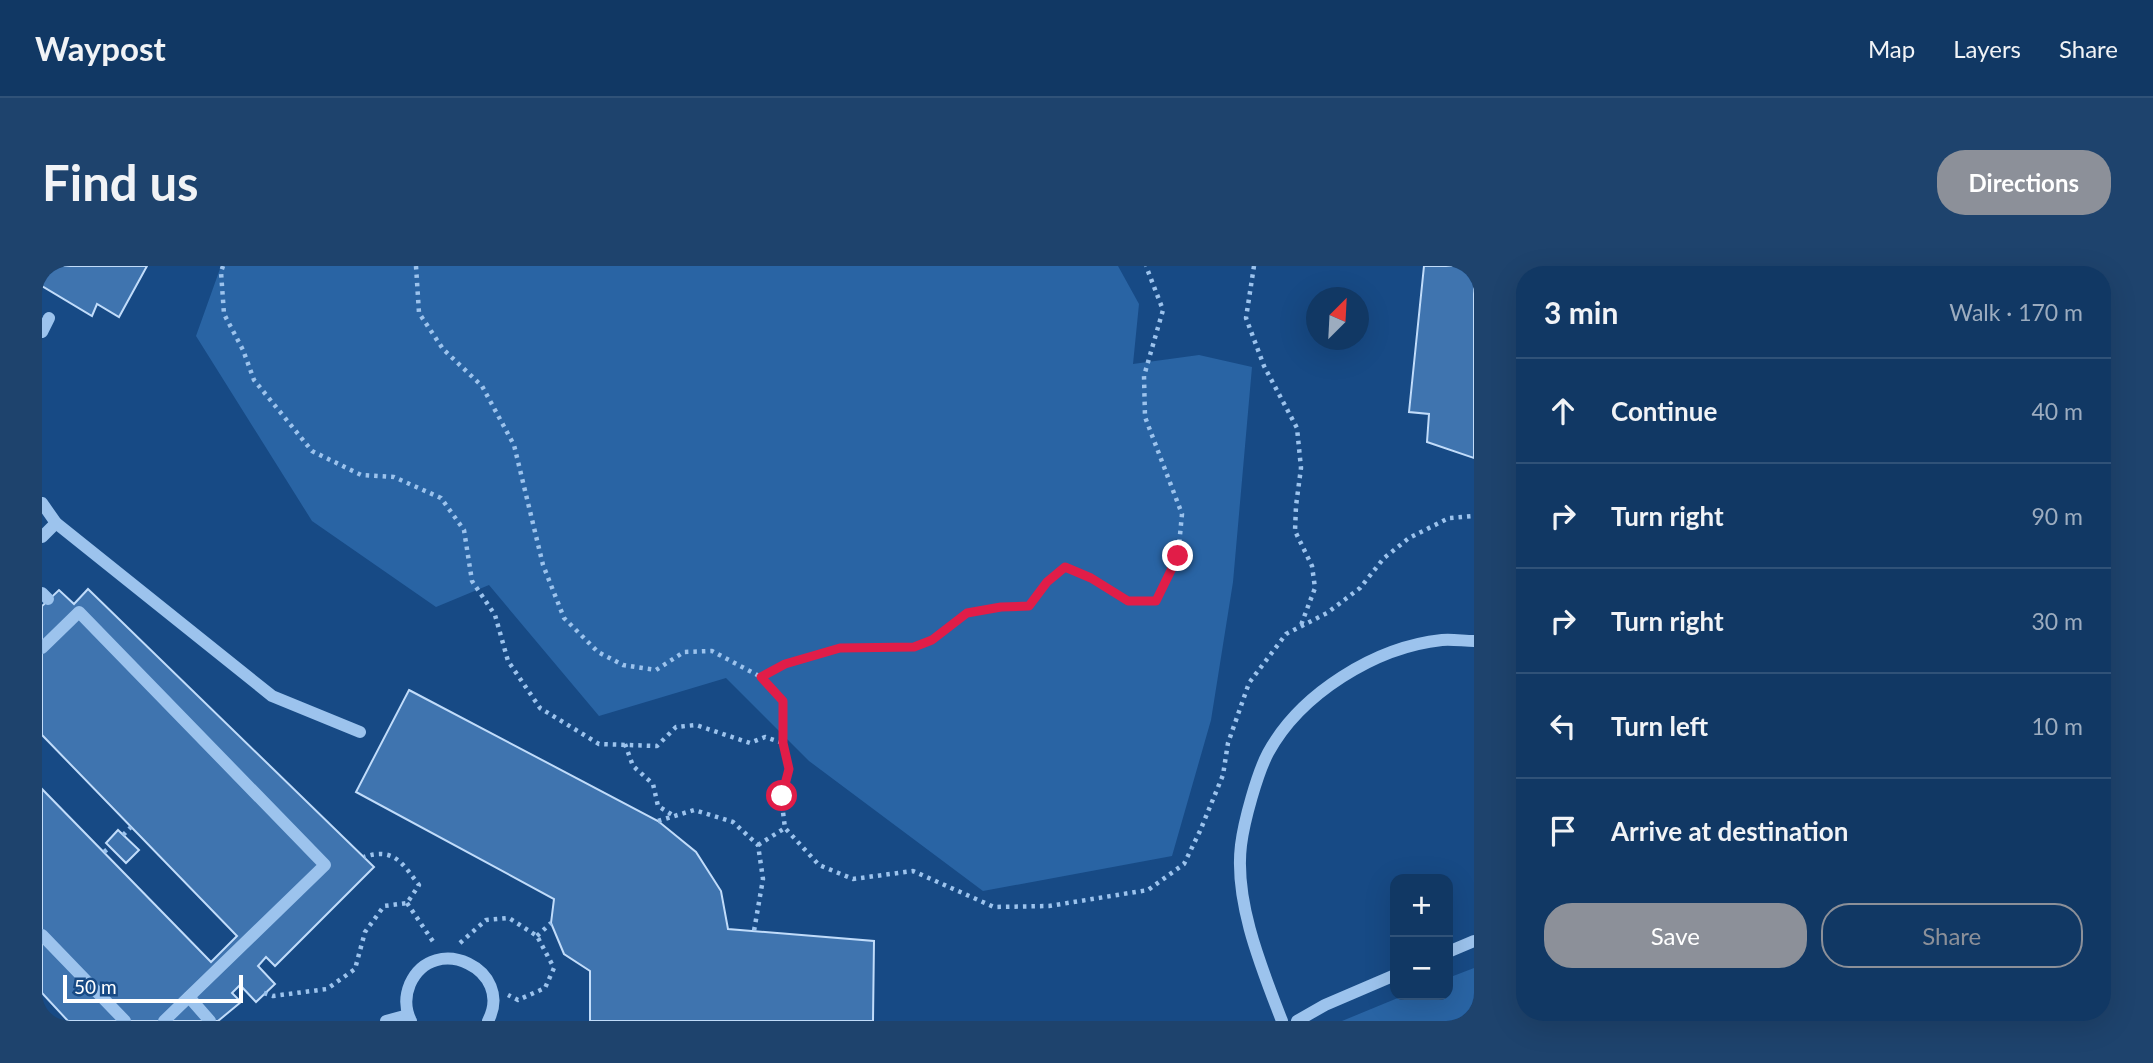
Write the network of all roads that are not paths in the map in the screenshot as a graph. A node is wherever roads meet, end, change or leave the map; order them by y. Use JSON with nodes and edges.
{"nodes":[{"id":1,"x":49,"y":318,"type":"dead end"},
{"id":2,"x":42,"y":332,"type":"edge"},
{"id":3,"x":42,"y":503,"type":"edge"},
{"id":4,"x":56,"y":523,"type":"junction"},
{"id":5,"x":42,"y":537,"type":"edge"},
{"id":6,"x":1474,"y":641,"type":"edge"},
{"id":7,"x":42,"y":648,"type":"edge"},
{"id":8,"x":360,"y":732,"type":"dead end"},
{"id":9,"x":42,"y":935,"type":"edge"},
{"id":10,"x":1474,"y":941,"type":"edge"},
{"id":11,"x":1453,"y":950,"type":"edge"},
{"id":12,"x":1390,"y":977,"type":"edge"},
{"id":13,"x":188,"y":997,"type":"junction"},
{"id":14,"x":410,"y":1018,"type":"edge"},
{"id":15,"x":125,"y":1021,"type":"edge"},
{"id":16,"x":164,"y":1021,"type":"edge"},
{"id":17,"x":211,"y":1021,"type":"edge"},
{"id":18,"x":386,"y":1021,"type":"edge"},
{"id":19,"x":488,"y":1021,"type":"edge"},
{"id":20,"x":1282,"y":1021,"type":"edge"},
{"id":21,"x":1297,"y":1021,"type":"edge"}],
"edges":[{"from":1,"to":2,"type":"street"},
{"from":3,"to":4,"type":"street"},
{"from":4,"to":5,"type":"street"},
{"from":4,"to":8,"type":"street"},
{"from":6,"to":20,"type":"street"},
{"from":7,"to":13,"type":"street"},
{"from":9,"to":15,"type":"street"},
{"from":10,"to":11,"type":"street"},
{"from":12,"to":21,"type":"street"},
{"from":13,"to":16,"type":"street"},
{"from":13,"to":17,"type":"street"},
{"from":14,"to":18,"type":"street"},
{"from":14,"to":19,"type":"street"}]}
